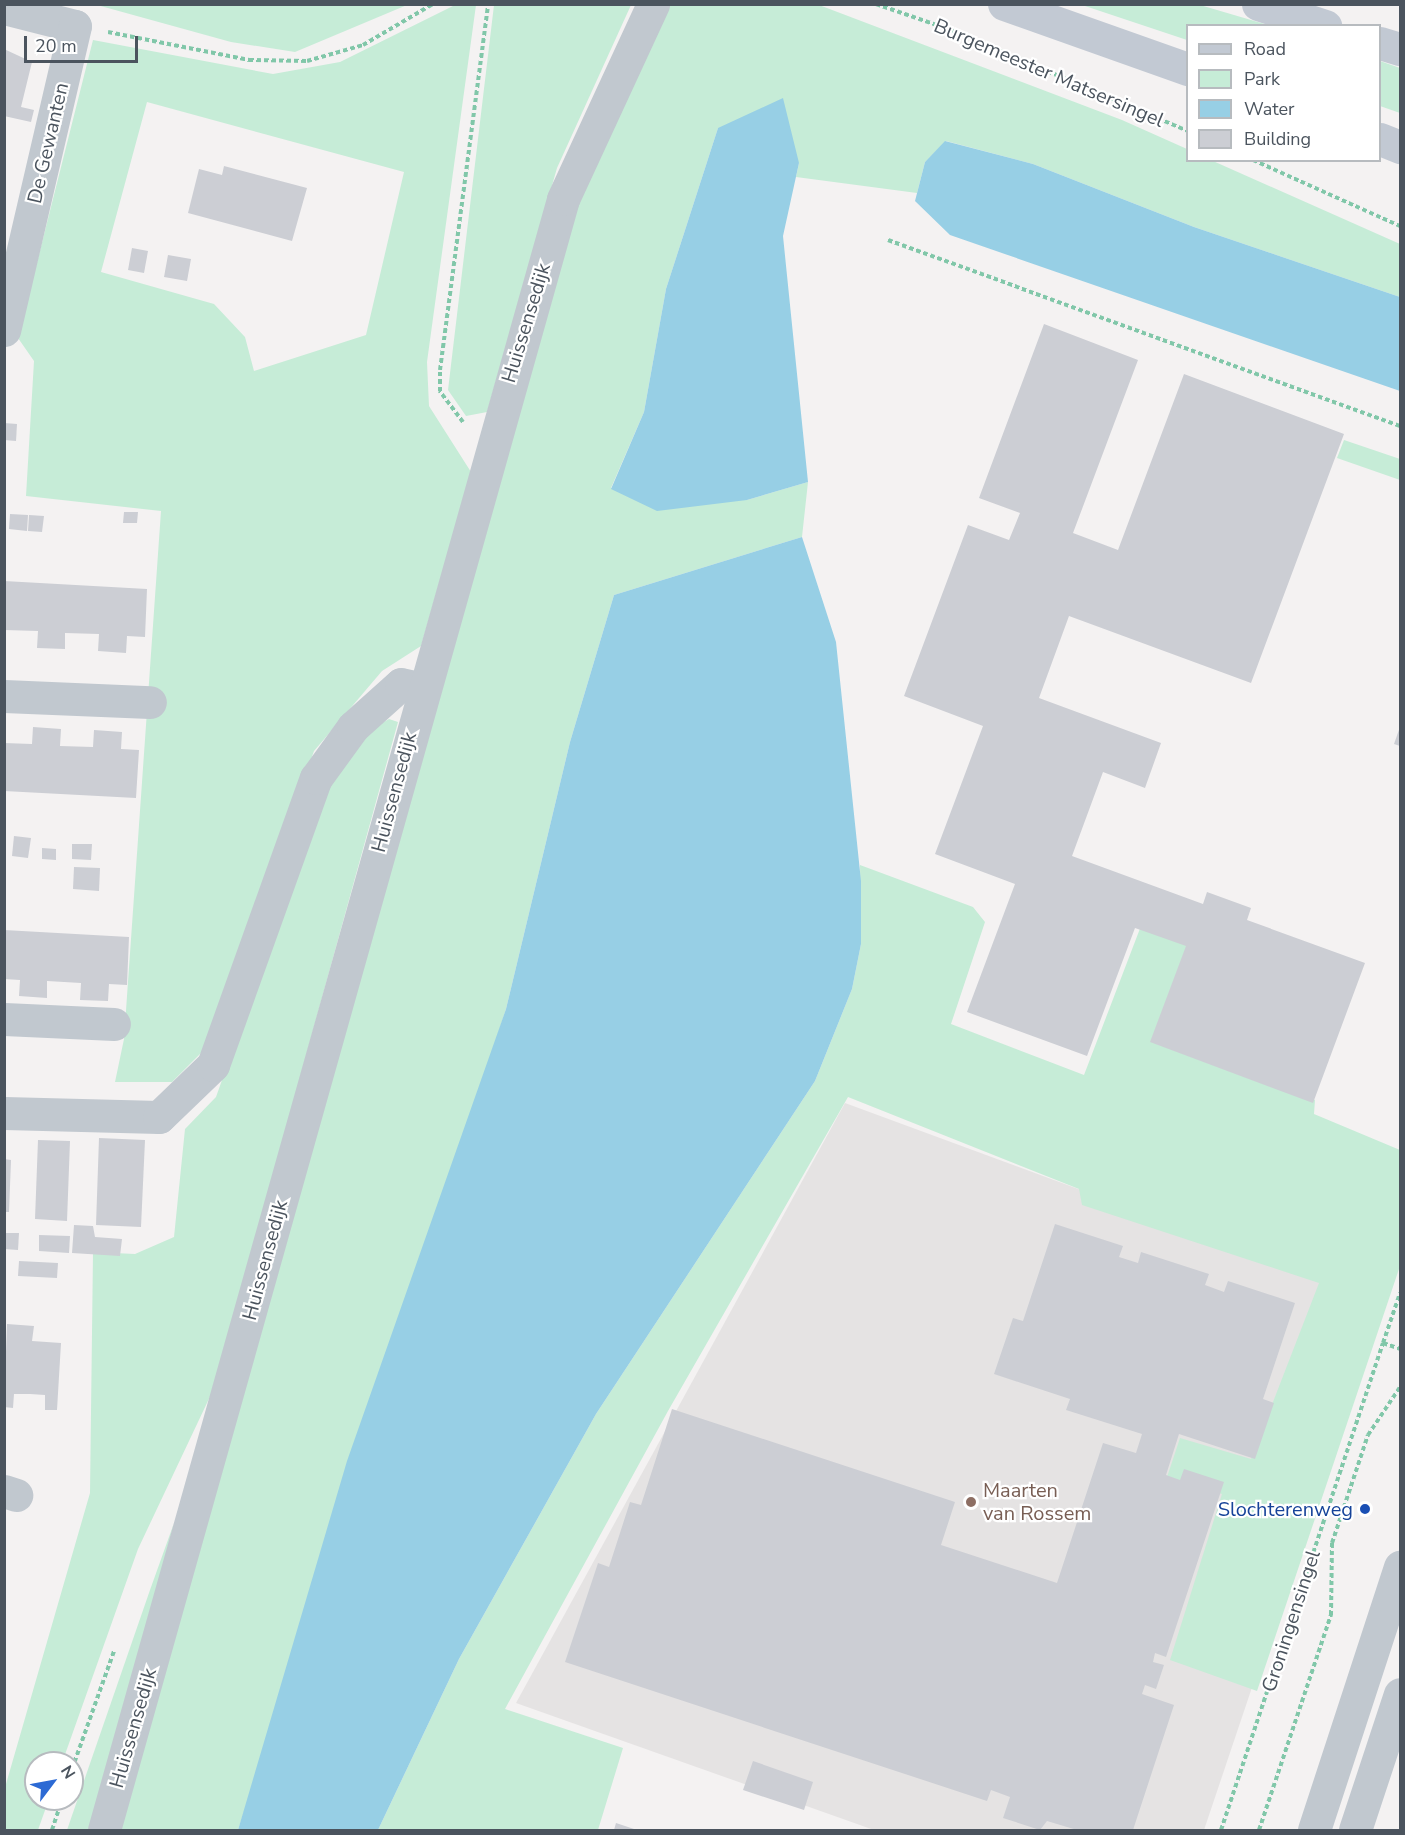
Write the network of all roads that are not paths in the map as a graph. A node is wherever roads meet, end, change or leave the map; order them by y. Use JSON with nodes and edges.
{"nodes":[{"id":1,"x":653,"y":4,"type":"edge"},
{"id":2,"x":1004,"y":4,"type":"edge"},
{"id":3,"x":1258,"y":4,"type":"edge"},
{"id":4,"x":4,"y":8,"type":"edge"},
{"id":5,"x":1319,"y":24,"type":"edge"},
{"id":6,"x":1381,"y":43,"type":"edge"},
{"id":7,"x":1401,"y":49,"type":"edge"},
{"id":8,"x":1186,"y":68,"type":"edge"},
{"id":9,"x":1381,"y":139,"type":"edge"},
{"id":10,"x":1401,"y":147,"type":"edge"},
{"id":11,"x":4,"y":330,"type":"edge"},
{"id":12,"x":422,"y":689,"type":"junction"},
{"id":13,"x":4,"y":696,"type":"edge"},
{"id":14,"x":150,"y":702,"type":"dead end"},
{"id":15,"x":4,"y":1019,"type":"edge"},
{"id":16,"x":114,"y":1024,"type":"dead end"},
{"id":17,"x":4,"y":1113,"type":"edge"},
{"id":18,"x":1401,"y":1567,"type":"edge"},
{"id":19,"x":1401,"y":1694,"type":"edge"},
{"id":20,"x":104,"y":1830,"type":"edge"},
{"id":21,"x":1314,"y":1830,"type":"edge"},
{"id":22,"x":1355,"y":1830,"type":"edge"}],
"edges":[{"from":1,"to":12,"type":"street","name":"Huissensedijk"},
{"from":2,"to":8,"type":"main road"},
{"from":3,"to":5,"type":"main road"},
{"from":4,"to":11,"type":"street","name":"De Gewanten"},
{"from":6,"to":7,"type":"main road"},
{"from":9,"to":10,"type":"main road"},
{"from":12,"to":17,"type":"street"},
{"from":12,"to":20,"type":"street","name":"Huissensedijk"},
{"from":13,"to":14,"type":"street"},
{"from":15,"to":16,"type":"street"},
{"from":18,"to":21,"type":"street"},
{"from":19,"to":22,"type":"street"}]}
